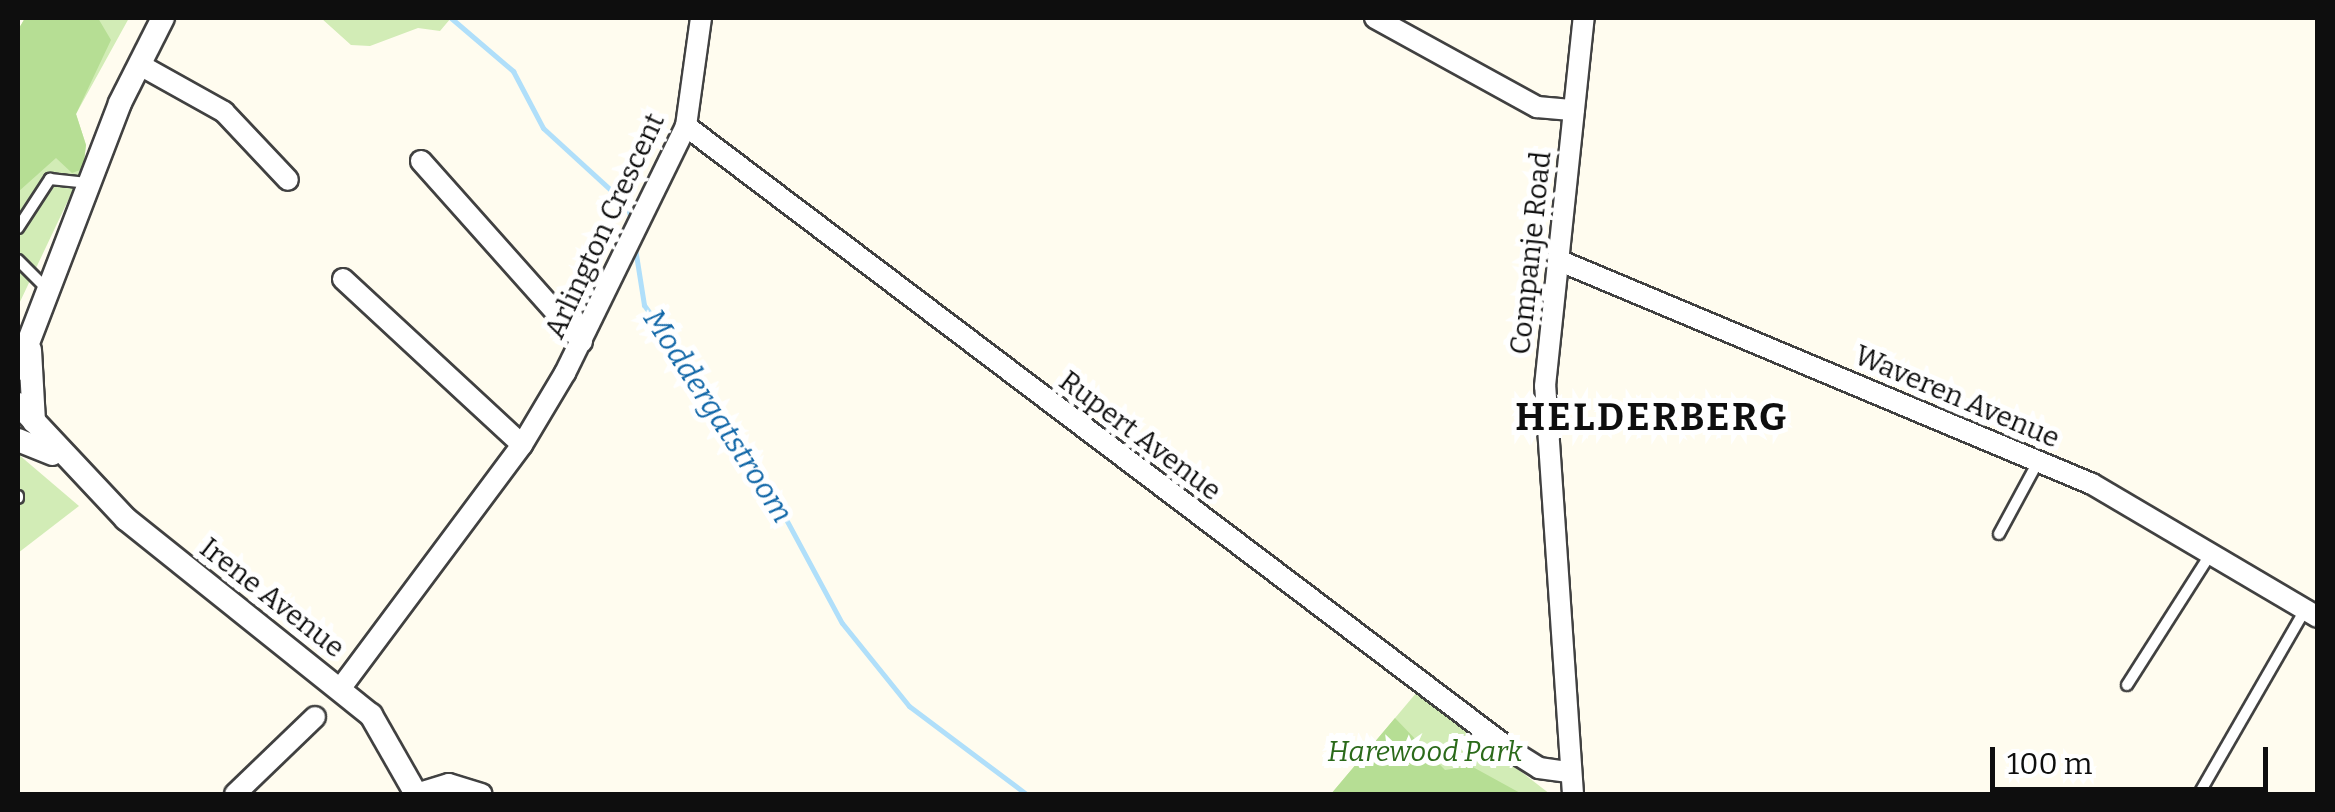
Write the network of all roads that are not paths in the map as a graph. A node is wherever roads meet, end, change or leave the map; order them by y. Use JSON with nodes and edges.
{"nodes":[{"id":1,"x":162,"y":18,"type":"edge"},
{"id":2,"x":701,"y":18,"type":"edge"},
{"id":3,"x":1375,"y":18,"type":"edge"},
{"id":4,"x":1584,"y":18,"type":"edge"},
{"id":5,"x":140,"y":65,"type":"junction"},
{"id":6,"x":1574,"y":110,"type":"junction"},
{"id":7,"x":686,"y":126,"type":"junction"},
{"id":8,"x":421,"y":161,"type":"dead end"},
{"id":9,"x":288,"y":180,"type":"dead end"},
{"id":10,"x":88,"y":184,"type":"junction"},
{"id":11,"x":18,"y":228,"type":"edge"},
{"id":12,"x":1558,"y":260,"type":"junction"},
{"id":13,"x":19,"y":266,"type":"edge"},
{"id":14,"x":343,"y":279,"type":"dead end"},
{"id":15,"x":45,"y":287,"type":"junction"},
{"id":16,"x":18,"y":332,"type":"edge"},
{"id":17,"x":582,"y":342,"type":"junction"},
{"id":18,"x":18,"y":369,"type":"edge"},
{"id":19,"x":18,"y":404,"type":"edge"},
{"id":20,"x":23,"y":432,"type":"edge"},
{"id":21,"x":522,"y":445,"type":"junction"},
{"id":22,"x":2038,"y":461,"type":"junction"},
{"id":23,"x":2000,"y":534,"type":"dead end"},
{"id":24,"x":2212,"y":552,"type":"junction"},
{"id":25,"x":2312,"y":613,"type":"edge"},
{"id":26,"x":2127,"y":686,"type":"dead end"},
{"id":27,"x":340,"y":689,"type":"junction"},
{"id":28,"x":316,"y":716,"type":"dead end"},
{"id":29,"x":1569,"y":772,"type":"junction"},
{"id":30,"x":234,"y":794,"type":"edge"},
{"id":31,"x":416,"y":794,"type":"edge"},
{"id":32,"x":480,"y":794,"type":"edge"},
{"id":33,"x":1573,"y":794,"type":"edge"},
{"id":34,"x":2199,"y":794,"type":"edge"}],
"edges":[{"from":1,"to":5,"type":"street"},
{"from":2,"to":7,"type":"street","name":"Arlington Crescent"},
{"from":3,"to":6,"type":"street"},
{"from":4,"to":6,"type":"street","name":"Companje Road"},
{"from":5,"to":9,"type":"street"},
{"from":5,"to":10,"type":"street"},
{"from":6,"to":12,"type":"street","name":"Companje Road"},
{"from":7,"to":17,"type":"street","name":"Arlington Crescent"},
{"from":7,"to":29,"type":"street","name":"Rupert Avenue"},
{"from":8,"to":17,"type":"street"},
{"from":10,"to":11,"type":"lane"},
{"from":10,"to":15,"type":"street"},
{"from":12,"to":22,"type":"street","name":"Waveren Avenue"},
{"from":12,"to":29,"type":"street","name":"Companje Road"},
{"from":13,"to":15,"type":"lane"},
{"from":14,"to":21,"type":"street"},
{"from":15,"to":16,"type":"street"},
{"from":15,"to":18,"type":"street"},
{"from":15,"to":20,"type":"street"},
{"from":17,"to":21,"type":"street","name":"Arlington Crescent"},
{"from":19,"to":20,"type":"street","name":"Irene Avenue"},
{"from":20,"to":27,"type":"street","name":"Irene Avenue"},
{"from":21,"to":27,"type":"street","name":"Arlington Crescent"},
{"from":22,"to":23,"type":"lane"},
{"from":22,"to":24,"type":"street","name":"Waveren Avenue"},
{"from":24,"to":25,"type":"street","name":"Waveren Avenue"},
{"from":24,"to":26,"type":"lane"},
{"from":25,"to":34,"type":"lane"},
{"from":27,"to":31,"type":"street","name":"Irene Avenue"},
{"from":28,"to":30,"type":"street"},
{"from":29,"to":33,"type":"street","name":"Companje Road"},
{"from":31,"to":32,"type":"street"}]}
